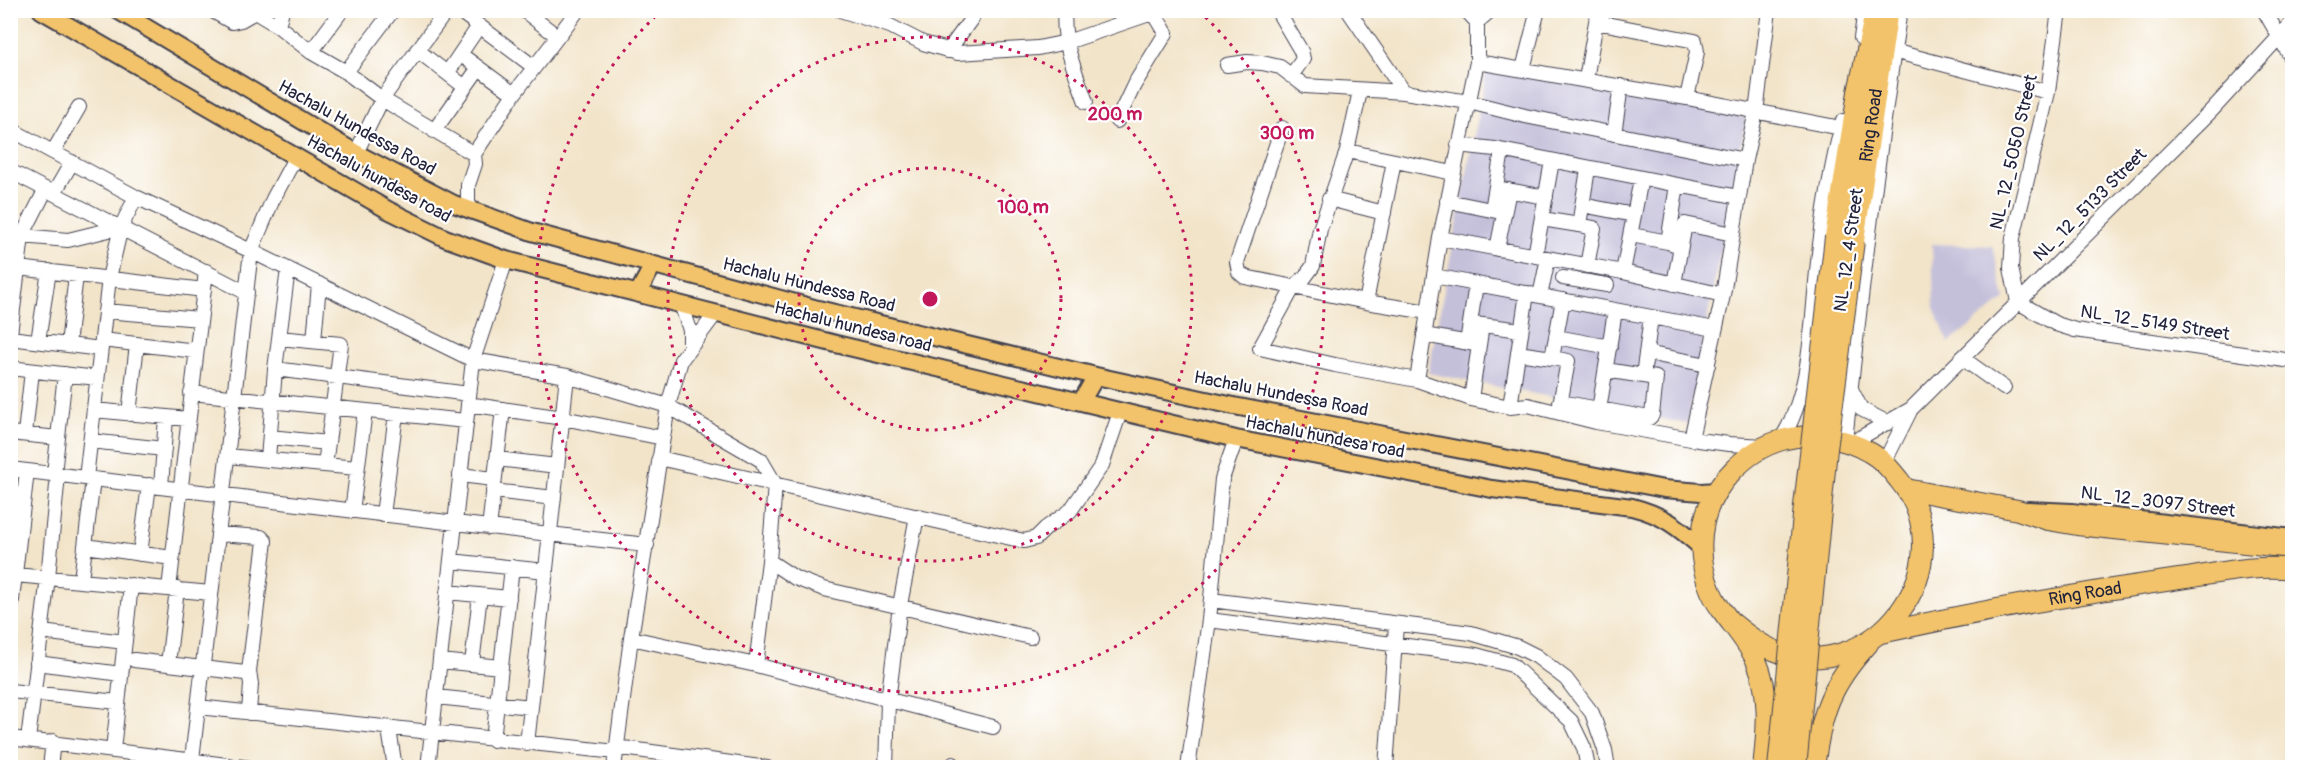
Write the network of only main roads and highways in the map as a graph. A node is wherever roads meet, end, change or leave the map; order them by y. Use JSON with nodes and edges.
{"nodes":[{"id":1,"x":41,"y":10,"type":"edge"},
{"id":2,"x":117,"y":10,"type":"edge"},
{"id":3,"x":1875,"y":10,"type":"edge"},
{"id":4,"x":1888,"y":10,"type":"edge"},
{"id":5,"x":1867,"y":91,"type":"junction"},
{"id":6,"x":1834,"y":167,"type":"road end"},
{"id":7,"x":1878,"y":174,"type":"road end"},
{"id":8,"x":1845,"y":239,"type":"junction"},
{"id":9,"x":653,"y":265,"type":"junction"},
{"id":10,"x":638,"y":293,"type":"junction"},
{"id":11,"x":1096,"y":376,"type":"junction"},
{"id":12,"x":1081,"y":402,"type":"junction"},
{"id":13,"x":1906,"y":489,"type":"junction"},
{"id":14,"x":1717,"y":491,"type":"junction"},
{"id":15,"x":2018,"y":510,"type":"junction"},
{"id":16,"x":2292,"y":538,"type":"edge"},
{"id":17,"x":1701,"y":547,"type":"junction"},
{"id":18,"x":2292,"y":548,"type":"edge"},
{"id":19,"x":2292,"y":569,"type":"edge"},
{"id":20,"x":1731,"y":622,"type":"junction"},
{"id":21,"x":1877,"y":636,"type":"junction"},
{"id":22,"x":1763,"y":768,"type":"edge"},
{"id":23,"x":1778,"y":768,"type":"edge"},
{"id":24,"x":1796,"y":768,"type":"edge"},
{"id":25,"x":1814,"y":768,"type":"edge"}],
"edges":[{"from":1,"to":10,"type":"main road","name":"Hachalu hundesa road"},
{"from":2,"to":9,"type":"main road","name":"Hachalu Hundessa Road"},
{"from":3,"to":5,"type":"highway","name":"Ring Road"},
{"from":4,"to":5,"type":"highway","name":"Ring Road"},
{"from":5,"to":6,"type":"highway"},
{"from":5,"to":7,"type":"highway"},
{"from":5,"to":8,"type":"highway","name":"Ring Road"},
{"from":8,"to":23,"type":"highway","bridge":true},
{"from":8,"to":24,"type":"highway","bridge":true},
{"from":9,"to":10,"type":"main road"},
{"from":9,"to":11,"type":"main road","name":"Hachalu Hundessa Road"},
{"from":10,"to":12,"type":"main road","name":"Hachalu hundesa road"},
{"from":11,"to":12,"type":"main road"},
{"from":11,"to":14,"type":"main road","name":"Hachalu Hundessa Road"},
{"from":12,"to":17,"type":"main road","name":"Hachalu hundesa road"},
{"from":13,"to":14,"type":"highway"},
{"from":13,"to":15,"type":"highway"},
{"from":13,"to":21,"type":"highway"},
{"from":14,"to":17,"type":"highway"},
{"from":15,"to":16,"type":"main road","name":"NL_12_3097 Street"},
{"from":15,"to":18,"type":"highway"},
{"from":17,"to":20,"type":"highway"},
{"from":19,"to":21,"type":"highway","name":"Ring Road"},
{"from":20,"to":21,"type":"highway"},
{"from":20,"to":22,"type":"highway"},
{"from":21,"to":25,"type":"highway"}]}
